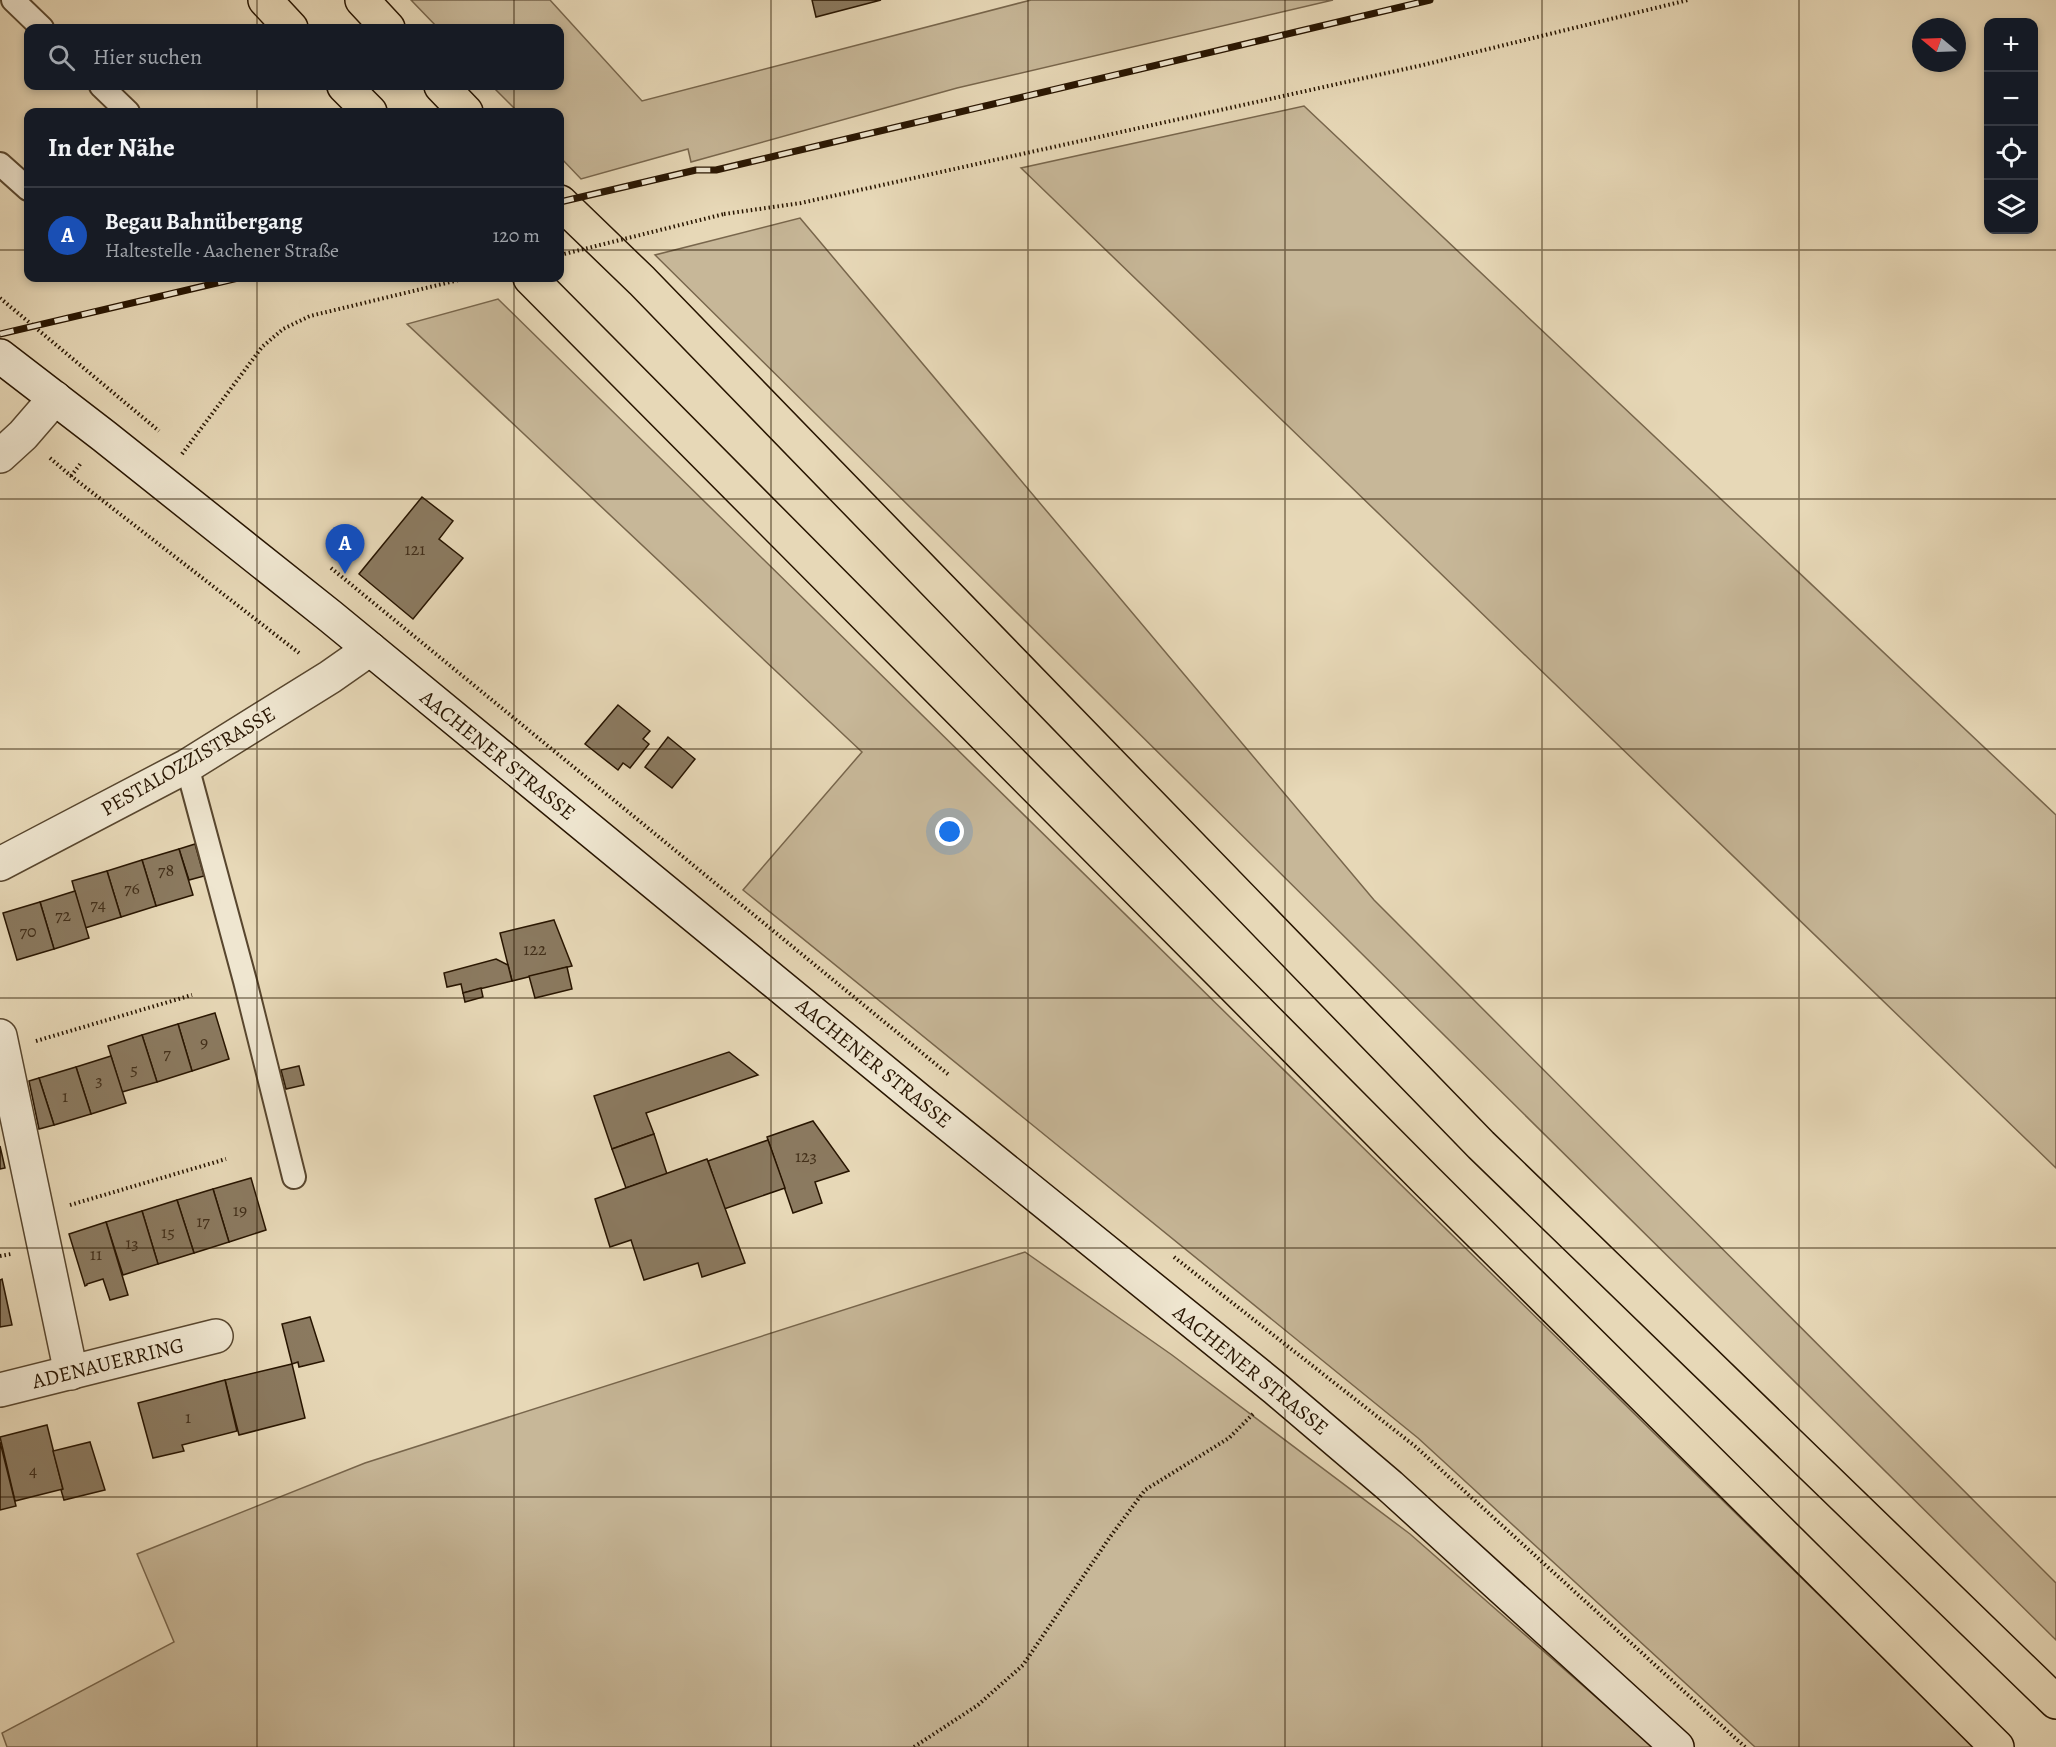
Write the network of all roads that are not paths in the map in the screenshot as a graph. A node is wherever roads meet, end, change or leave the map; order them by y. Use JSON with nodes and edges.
{"nodes":[{"id":1,"x":13,"y":0,"type":"edge"},
{"id":2,"x":265,"y":0,"type":"edge"},
{"id":3,"x":362,"y":0,"type":"edge"},
{"id":4,"x":38,"y":24,"type":"edge"},
{"id":5,"x":287,"y":24,"type":"edge"},
{"id":6,"x":384,"y":24,"type":"edge"},
{"id":7,"x":104,"y":90,"type":"edge"},
{"id":8,"x":348,"y":90,"type":"edge"},
{"id":9,"x":445,"y":90,"type":"edge"},
{"id":10,"x":124,"y":108,"type":"edge"},
{"id":11,"x":366,"y":108,"type":"edge"},
{"id":12,"x":462,"y":108,"type":"edge"},
{"id":13,"x":0,"y":164,"type":"edge"},
{"id":14,"x":24,"y":185,"type":"edge"},
{"id":15,"x":564,"y":206,"type":"edge"},
{"id":16,"x":534,"y":282,"type":"edge"},
{"id":17,"x":0,"y":356,"type":"edge"},
{"id":18,"x":55,"y":398,"type":"junction"},
{"id":19,"x":12,"y":445,"type":"edge"},
{"id":20,"x":370,"y":649,"type":"junction"},
{"id":21,"x":187,"y":766,"type":"junction"},
{"id":22,"x":0,"y":864,"type":"edge"},
{"id":23,"x":3,"y":1060,"type":"edge"},
{"id":24,"x":294,"y":1177,"type":"dead end"},
{"id":25,"x":216,"y":1336,"type":"dead end"},
{"id":26,"x":71,"y":1373,"type":"junction"},
{"id":27,"x":0,"y":1390,"type":"edge"},
{"id":28,"x":2056,"y":1702,"type":"edge"},
{"id":29,"x":1677,"y":1747,"type":"edge"},
{"id":30,"x":1997,"y":1747,"type":"edge"}],
"edges":[{"from":1,"to":4,"type":"lane"},
{"from":2,"to":5,"type":"highway"},
{"from":3,"to":6,"type":"highway"},
{"from":7,"to":10,"type":"lane"},
{"from":8,"to":11,"type":"highway"},
{"from":9,"to":12,"type":"highway"},
{"from":13,"to":14,"type":"lane"},
{"from":15,"to":28,"type":"highway"},
{"from":16,"to":30,"type":"highway"},
{"from":17,"to":18,"type":"main road","name":"AACHENER STRASSE"},
{"from":18,"to":19,"type":"main road"},
{"from":18,"to":20,"type":"main road","name":"AACHENER STRASSE"},
{"from":20,"to":21,"type":"main road","name":"PESTALOZZISTRASSE"},
{"from":20,"to":29,"type":"main road","name":"AACHENER STRASSE"},
{"from":21,"to":22,"type":"main road","name":"PESTALOZZISTRASSE"},
{"from":21,"to":24,"type":"lane"},
{"from":23,"to":26,"type":"main road"},
{"from":25,"to":26,"type":"main road","name":"ADENAUERRING"},
{"from":26,"to":27,"type":"main road","name":"ADENAUERRING"}]}
